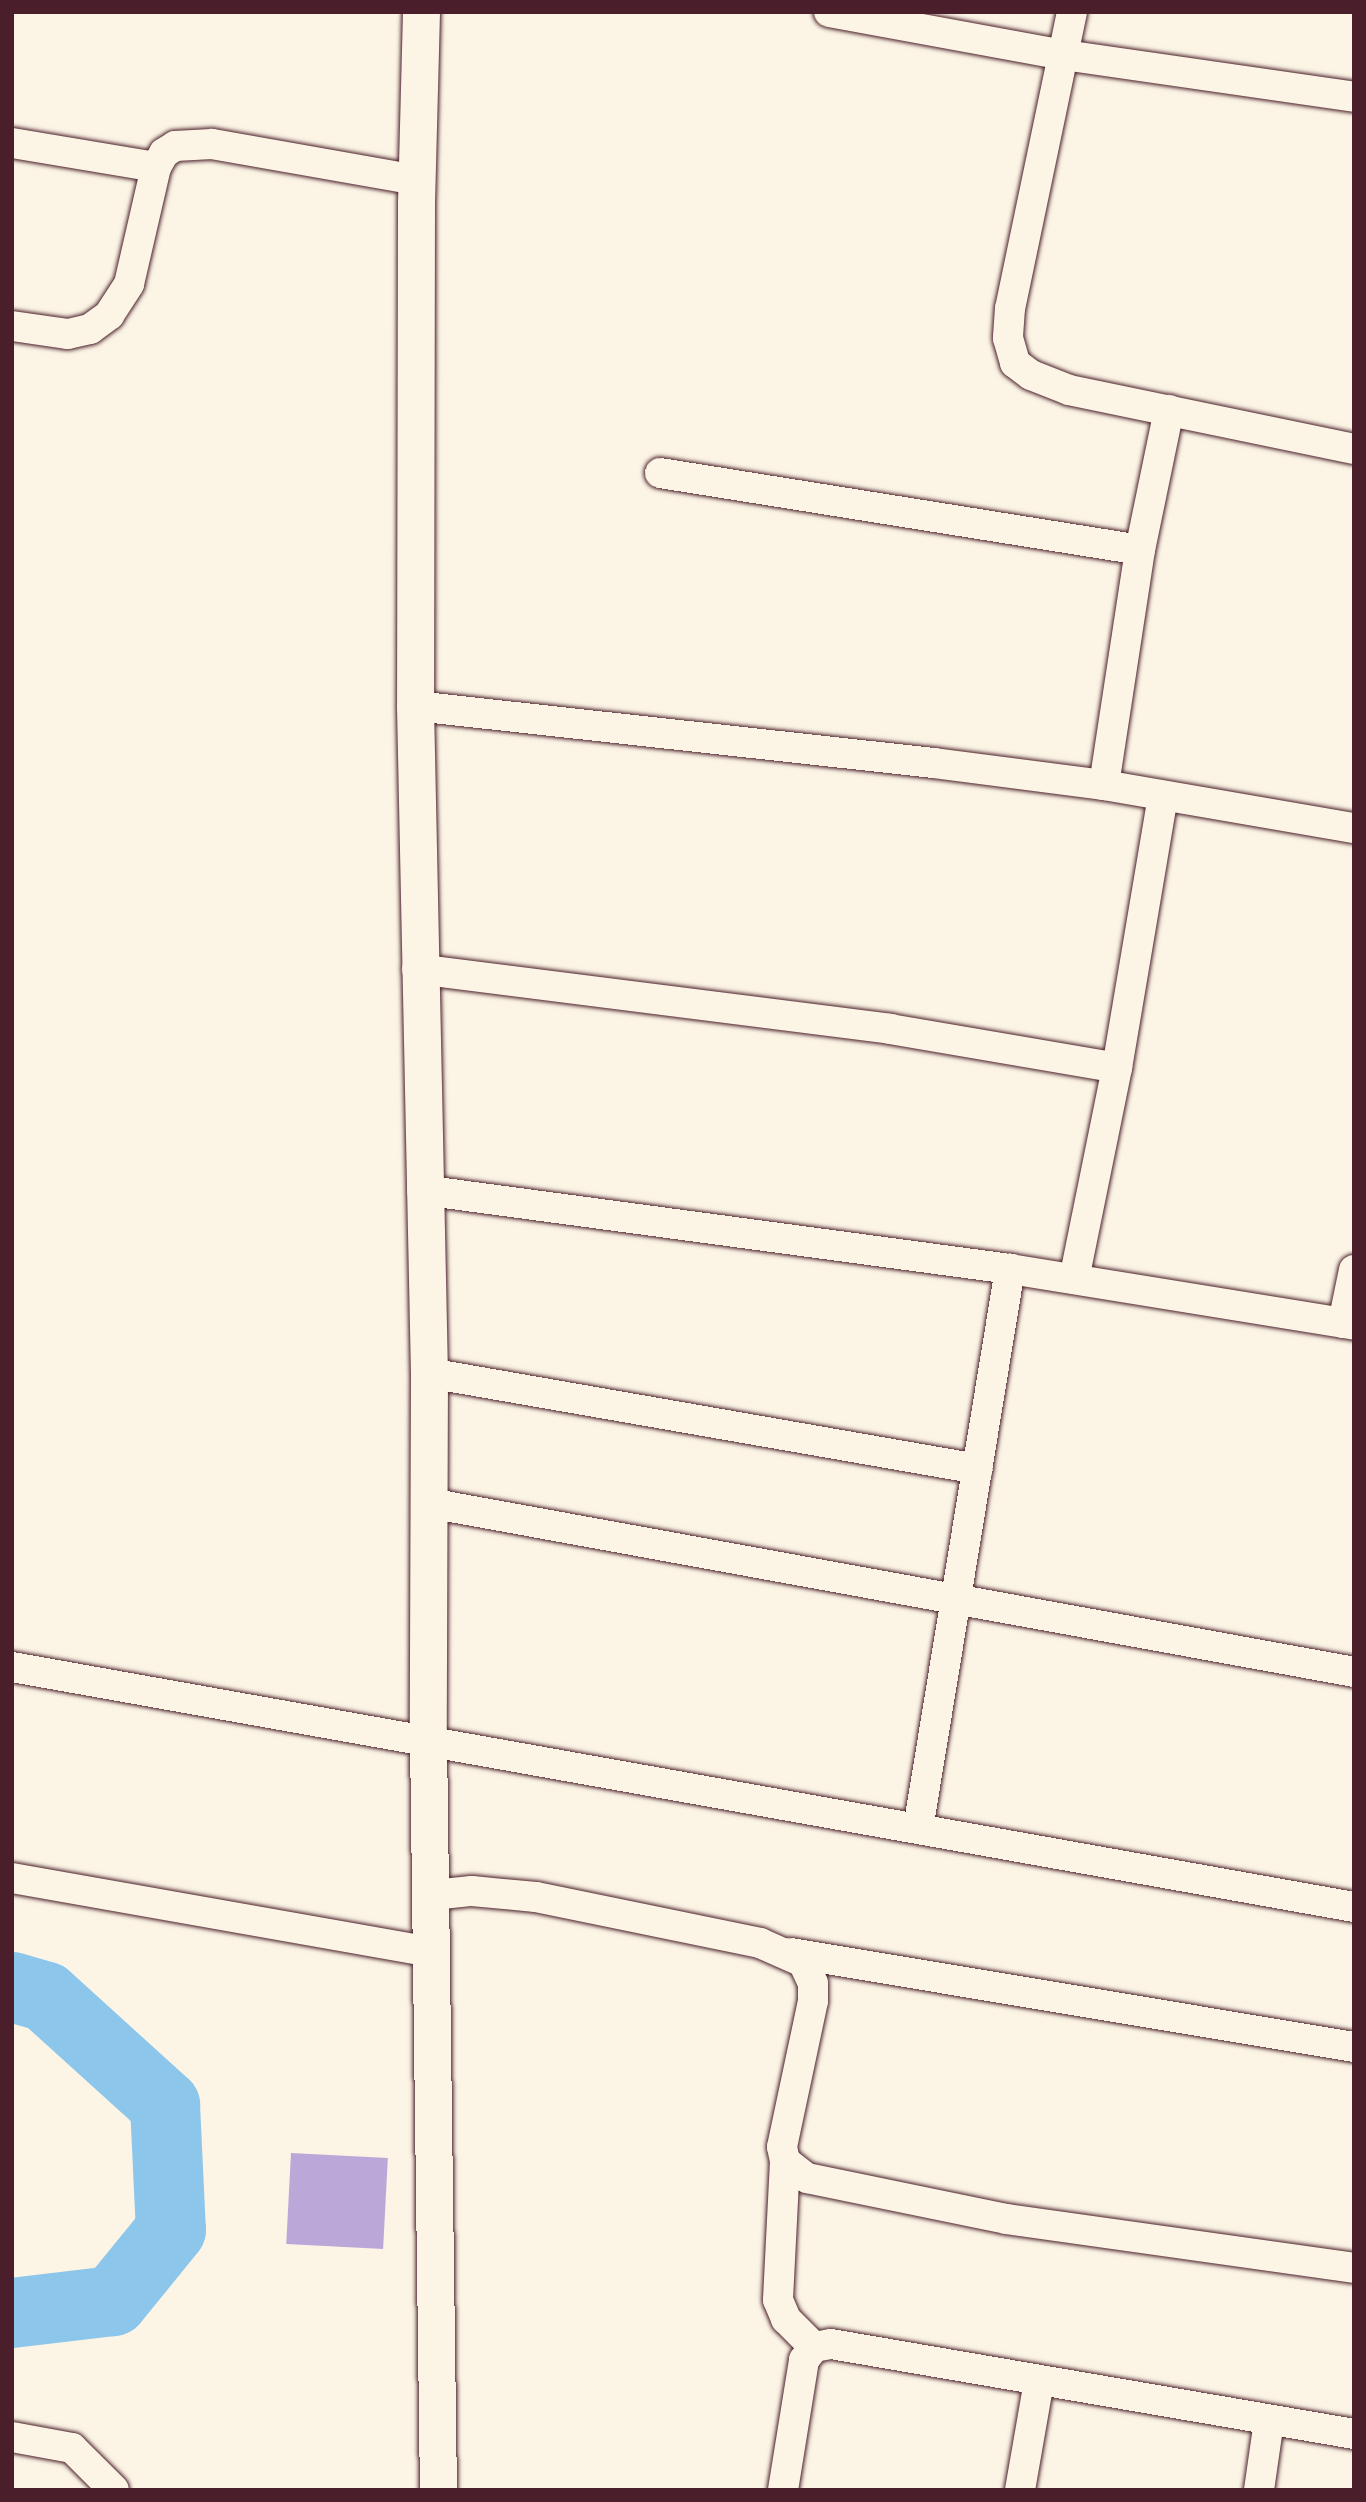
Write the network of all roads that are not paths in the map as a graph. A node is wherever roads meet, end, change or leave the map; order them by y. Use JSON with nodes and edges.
{"nodes":[{"id":1,"x":421,"y":12,"type":"edge"},
{"id":2,"x":829,"y":12,"type":"edge"},
{"id":3,"x":1072,"y":12,"type":"edge"},
{"id":4,"x":1064,"y":55,"type":"junction"},
{"id":5,"x":1354,"y":97,"type":"edge"},
{"id":6,"x":12,"y":142,"type":"edge"},
{"id":7,"x":156,"y":167,"type":"junction"},
{"id":8,"x":416,"y":180,"type":"junction"},
{"id":9,"x":12,"y":326,"type":"edge"},
{"id":10,"x":1169,"y":410,"type":"junction"},
{"id":11,"x":1354,"y":449,"type":"edge"},
{"id":12,"x":660,"y":473,"type":"dead end"},
{"id":13,"x":1140,"y":550,"type":"junction"},
{"id":14,"x":415,"y":706,"type":"junction"},
{"id":15,"x":1104,"y":785,"type":"junction"},
{"id":16,"x":1163,"y":796,"type":"junction"},
{"id":17,"x":1354,"y":828,"type":"edge"},
{"id":18,"x":417,"y":969,"type":"junction"},
{"id":19,"x":1117,"y":1068,"type":"junction"},
{"id":20,"x":422,"y":1189,"type":"junction"},
{"id":21,"x":1010,"y":1269,"type":"junction"},
{"id":22,"x":1354,"y":1270,"type":"edge"},
{"id":23,"x":1074,"y":1279,"type":"junction"},
{"id":24,"x":1348,"y":1324,"type":"edge"},
{"id":25,"x":429,"y":1373,"type":"junction"},
{"id":26,"x":978,"y":1469,"type":"junction"},
{"id":27,"x":429,"y":1503,"type":"junction"},
{"id":28,"x":957,"y":1600,"type":"junction"},
{"id":29,"x":12,"y":1667,"type":"edge"},
{"id":30,"x":1354,"y":1672,"type":"edge"},
{"id":31,"x":428,"y":1739,"type":"junction"},
{"id":32,"x":918,"y":1829,"type":"junction"},
{"id":33,"x":12,"y":1878,"type":"edge"},
{"id":34,"x":433,"y":1895,"type":"junction"},
{"id":35,"x":1354,"y":1907,"type":"edge"},
{"id":36,"x":433,"y":1952,"type":"junction"},
{"id":37,"x":791,"y":1953,"type":"junction"},
{"id":38,"x":1354,"y":2047,"type":"edge"},
{"id":39,"x":785,"y":2161,"type":"junction"},
{"id":40,"x":1354,"y":2268,"type":"edge"},
{"id":41,"x":814,"y":2347,"type":"junction"},
{"id":42,"x":1038,"y":2381,"type":"junction"},
{"id":43,"x":1269,"y":2421,"type":"junction"},
{"id":44,"x":1354,"y":2434,"type":"edge"},
{"id":45,"x":12,"y":2437,"type":"edge"},
{"id":46,"x":87,"y":2479,"type":"edge"},
{"id":47,"x":114,"y":2490,"type":"edge"},
{"id":48,"x":438,"y":2490,"type":"edge"},
{"id":49,"x":783,"y":2490,"type":"edge"},
{"id":50,"x":1020,"y":2490,"type":"edge"},
{"id":51,"x":1259,"y":2490,"type":"edge"}],
"edges":[{"from":1,"to":8,"type":"street"},
{"from":2,"to":4,"type":"street"},
{"from":3,"to":4,"type":"street"},
{"from":4,"to":5,"type":"street"},
{"from":4,"to":10,"type":"street"},
{"from":6,"to":7,"type":"street"},
{"from":7,"to":8,"type":"street"},
{"from":7,"to":9,"type":"street"},
{"from":8,"to":14,"type":"street"},
{"from":10,"to":11,"type":"street"},
{"from":10,"to":13,"type":"street"},
{"from":12,"to":13,"type":"street"},
{"from":13,"to":15,"type":"street"},
{"from":14,"to":15,"type":"street"},
{"from":14,"to":18,"type":"street"},
{"from":15,"to":16,"type":"street"},
{"from":16,"to":17,"type":"street"},
{"from":16,"to":19,"type":"street"},
{"from":18,"to":19,"type":"street"},
{"from":18,"to":20,"type":"street"},
{"from":19,"to":23,"type":"street"},
{"from":20,"to":21,"type":"street"},
{"from":20,"to":25,"type":"street"},
{"from":21,"to":23,"type":"street"},
{"from":21,"to":26,"type":"street"},
{"from":22,"to":24,"type":"street"},
{"from":23,"to":24,"type":"street"},
{"from":25,"to":26,"type":"street"},
{"from":25,"to":27,"type":"street"},
{"from":26,"to":28,"type":"street"},
{"from":27,"to":28,"type":"street"},
{"from":27,"to":31,"type":"street"},
{"from":28,"to":30,"type":"street"},
{"from":28,"to":32,"type":"street"},
{"from":29,"to":31,"type":"street"},
{"from":31,"to":32,"type":"street"},
{"from":31,"to":34,"type":"street"},
{"from":32,"to":35,"type":"street"},
{"from":33,"to":36,"type":"street"},
{"from":34,"to":36,"type":"street"},
{"from":34,"to":37,"type":"street"},
{"from":36,"to":48,"type":"street"},
{"from":37,"to":38,"type":"street"},
{"from":37,"to":39,"type":"street"},
{"from":39,"to":40,"type":"street"},
{"from":39,"to":41,"type":"street"},
{"from":41,"to":42,"type":"street"},
{"from":41,"to":49,"type":"street"},
{"from":42,"to":43,"type":"street"},
{"from":42,"to":50,"type":"street"},
{"from":43,"to":44,"type":"street"},
{"from":43,"to":51,"type":"street"},
{"from":45,"to":46,"type":"street"},
{"from":46,"to":47,"type":"street"}]}
